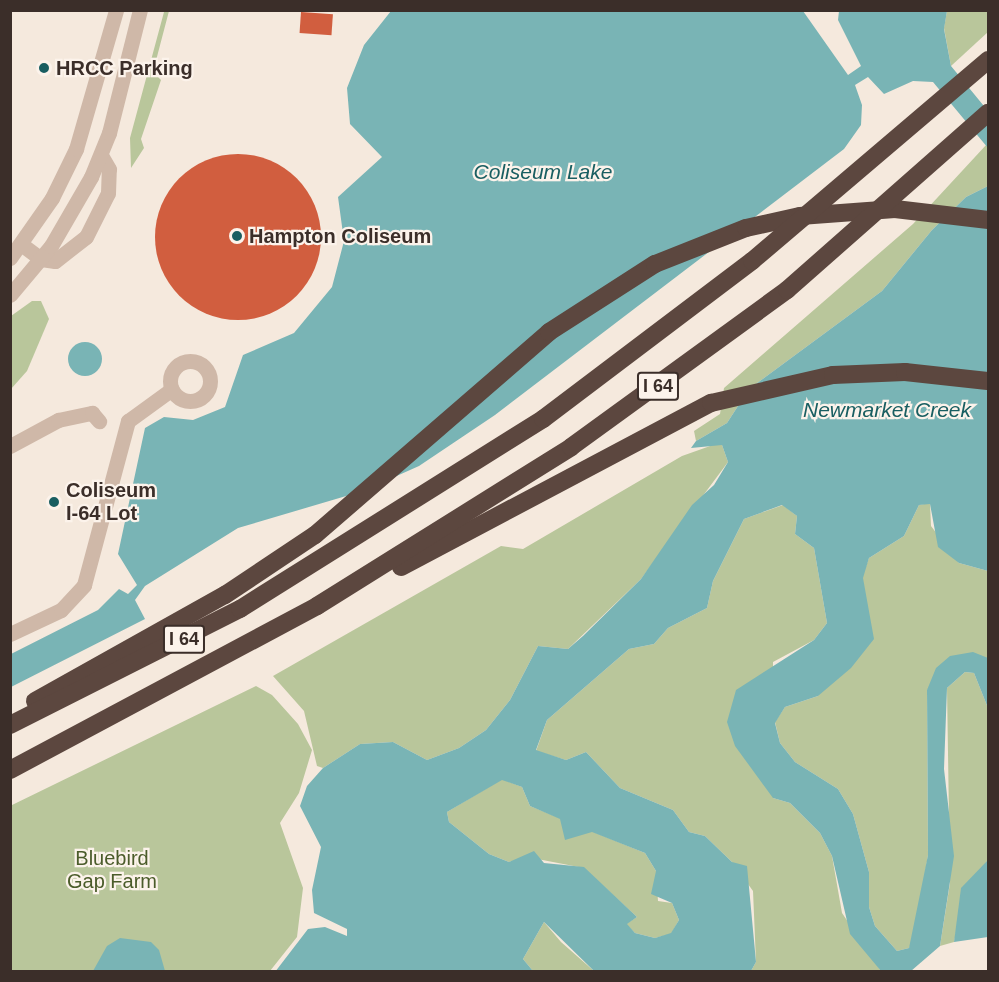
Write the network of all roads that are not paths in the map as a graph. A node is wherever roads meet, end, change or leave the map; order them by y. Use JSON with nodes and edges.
{"nodes":[{"id":1,"x":116,"y":10,"type":"edge"},
{"id":2,"x":140,"y":10,"type":"edge"},
{"id":3,"x":988,"y":60,"type":"edge"},
{"id":4,"x":988,"y":113,"type":"edge"},
{"id":5,"x":101,"y":155,"type":"junction"},
{"id":6,"x":988,"y":220,"type":"edge"},
{"id":7,"x":21,"y":244,"type":"junction"},
{"id":8,"x":10,"y":258,"type":"edge"},
{"id":9,"x":41,"y":260,"type":"junction"},
{"id":10,"x":10,"y":295,"type":"edge"},
{"id":11,"x":988,"y":381,"type":"edge"},
{"id":12,"x":172,"y":389,"type":"dead end"},
{"id":13,"x":99,"y":421,"type":"dead end"},
{"id":14,"x":10,"y":446,"type":"edge"},
{"id":15,"x":317,"y":606,"type":"junction"},
{"id":16,"x":10,"y":634,"type":"edge"},
{"id":17,"x":10,"y":715,"type":"edge"},
{"id":18,"x":10,"y":725,"type":"edge"},
{"id":19,"x":10,"y":770,"type":"edge"}],
"edges":[{"from":1,"to":7,"type":"street"},
{"from":2,"to":5,"type":"street"},
{"from":3,"to":18,"type":"highway","number":"I 64"},
{"from":4,"to":15,"type":"highway","number":"I 64"},
{"from":5,"to":9,"type":"street"},
{"from":5,"to":9,"type":"street"},
{"from":6,"to":17,"type":"highway"},
{"from":7,"to":8,"type":"street"},
{"from":7,"to":9,"type":"street"},
{"from":9,"to":10,"type":"street"},
{"from":11,"to":15,"type":"highway"},
{"from":12,"to":16,"type":"street"},
{"from":13,"to":14,"type":"street"},
{"from":15,"to":19,"type":"highway","number":"I 64"}]}
